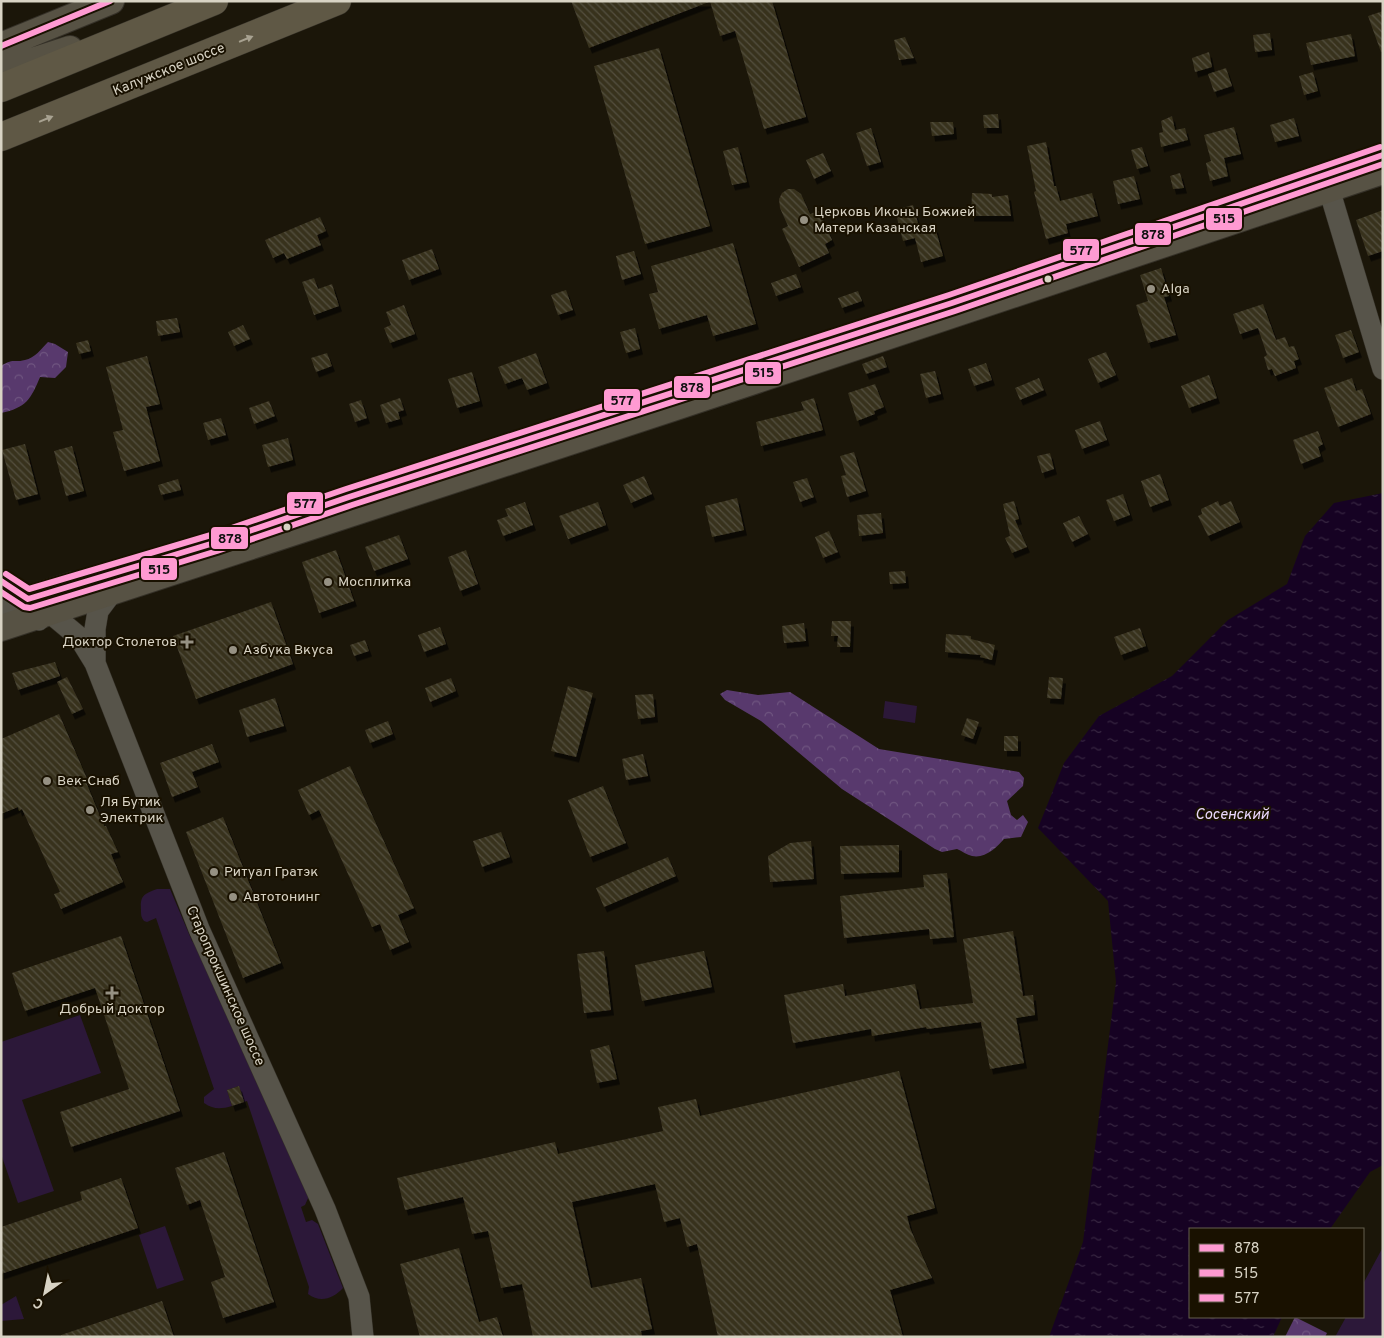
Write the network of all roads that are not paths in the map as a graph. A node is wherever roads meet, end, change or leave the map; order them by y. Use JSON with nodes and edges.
{"nodes":[{"id":1,"x":111,"y":1,"type":"edge"},
{"id":2,"x":214,"y":1,"type":"edge"},
{"id":3,"x":338,"y":1,"type":"edge"},
{"id":4,"x":180,"y":15,"type":"junction"},
{"id":5,"x":1,"y":46,"type":"edge"},
{"id":6,"x":1,"y":71,"type":"edge"},
{"id":7,"x":1,"y":88,"type":"edge"},
{"id":8,"x":1,"y":137,"type":"edge"},
{"id":9,"x":1383,"y":156,"type":"edge"},
{"id":10,"x":1383,"y":171,"type":"edge"},
{"id":11,"x":1329,"y":189,"type":"junction"},
{"id":12,"x":1383,"y":369,"type":"edge"},
{"id":13,"x":1,"y":581,"type":"edge"},
{"id":14,"x":113,"y":591,"type":"junction"},
{"id":15,"x":17,"y":611,"type":"edge"},
{"id":16,"x":95,"y":662,"type":"junction"},
{"id":17,"x":363,"y":1337,"type":"edge"}],
"edges":[{"from":1,"to":5,"type":"main road"},
{"from":2,"to":4,"type":"highway"},
{"from":8,"to":3,"type":"highway","name":"Калужское шоссе","one_way":true},
{"from":4,"to":6,"type":"main road"},
{"from":4,"to":7,"type":"highway"},
{"from":9,"to":15,"type":"main road"},
{"from":10,"to":11,"type":"main road"},
{"from":11,"to":12,"type":"street"},
{"from":11,"to":14,"type":"main road"},
{"from":13,"to":15,"type":"street","name":"Старопрокшинское шоссе"},
{"from":14,"to":15,"type":"main road"},
{"from":14,"to":16,"type":"street"},
{"from":15,"to":16,"type":"street","name":"Старопрокшинское шоссе"},
{"from":16,"to":17,"type":"street","name":"Старопрокшинское шоссе"}]}
